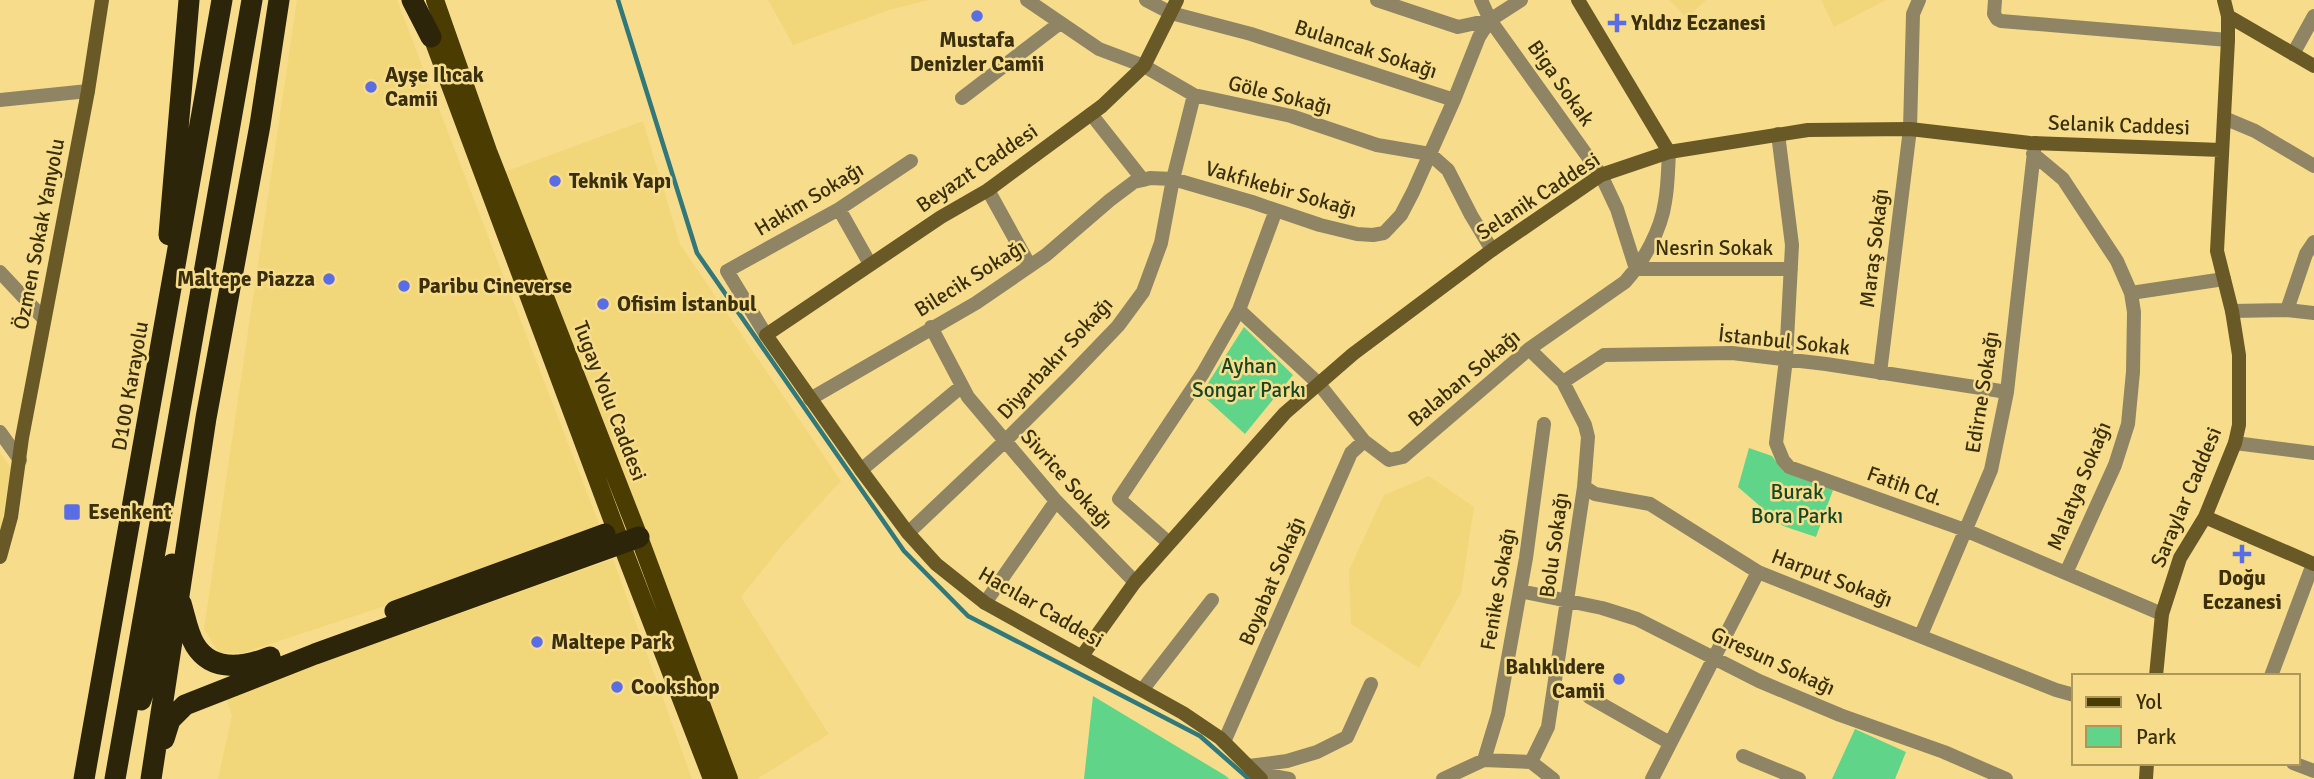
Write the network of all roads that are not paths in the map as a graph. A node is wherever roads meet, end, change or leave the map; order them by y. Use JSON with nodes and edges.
{"nodes":[{"id":1,"x":102,"y":0,"type":"edge"},
{"id":2,"x":189,"y":0,"type":"edge"},
{"id":3,"x":222,"y":0,"type":"edge"},
{"id":4,"x":252,"y":0,"type":"edge"},
{"id":5,"x":279,"y":0,"type":"edge"},
{"id":6,"x":290,"y":0,"type":"edge"},
{"id":7,"x":412,"y":0,"type":"edge"},
{"id":8,"x":420,"y":0,"type":"edge"},
{"id":9,"x":435,"y":0,"type":"edge"},
{"id":10,"x":1027,"y":0,"type":"edge"},
{"id":11,"x":1146,"y":0,"type":"edge"},
{"id":12,"x":1377,"y":0,"type":"edge"},
{"id":13,"x":1481,"y":0,"type":"edge"},
{"id":14,"x":1521,"y":0,"type":"edge"},
{"id":15,"x":1578,"y":0,"type":"edge"},
{"id":16,"x":1919,"y":0,"type":"edge"},
{"id":17,"x":1995,"y":0,"type":"edge"},
{"id":18,"x":2224,"y":0,"type":"edge"},
{"id":19,"x":1174,"y":6,"type":"edge"},
{"id":20,"x":2228,"y":16,"type":"junction"},
{"id":21,"x":2314,"y":16,"type":"edge"},
{"id":22,"x":1490,"y":20,"type":"junction"},
{"id":23,"x":1060,"y":23,"type":"junction"},
{"id":24,"x":431,"y":37,"type":"junction"},
{"id":25,"x":2228,"y":40,"type":"junction"},
{"id":26,"x":2293,"y":54,"type":"junction"},
{"id":27,"x":1144,"y":66,"type":"junction"},
{"id":28,"x":2314,"y":66,"type":"edge"},
{"id":29,"x":88,"y":91,"type":"junction"},
{"id":30,"x":1194,"y":95,"type":"junction"},
{"id":31,"x":962,"y":98,"type":"dead end"},
{"id":32,"x":0,"y":100,"type":"edge"},
{"id":33,"x":1454,"y":100,"type":"junction"},
{"id":34,"x":1091,"y":114,"type":"junction"},
{"id":35,"x":2224,"y":118,"type":"junction"},
{"id":36,"x":260,"y":125,"type":"junction"},
{"id":37,"x":1910,"y":129,"type":"junction"},
{"id":38,"x":1778,"y":134,"type":"junction"},
{"id":39,"x":2034,"y":149,"type":"junction"},
{"id":40,"x":2221,"y":150,"type":"junction"},
{"id":41,"x":1669,"y":152,"type":"junction"},
{"id":42,"x":1430,"y":154,"type":"junction"},
{"id":43,"x":911,"y":161,"type":"dead end"},
{"id":44,"x":2314,"y":166,"type":"edge"},
{"id":45,"x":1601,"y":175,"type":"junction"},
{"id":46,"x":1173,"y":179,"type":"junction"},
{"id":47,"x":1143,"y":180,"type":"junction"},
{"id":48,"x":988,"y":190,"type":"junction"},
{"id":49,"x":838,"y":209,"type":"junction"},
{"id":50,"x":1276,"y":210,"type":"junction"},
{"id":51,"x":2314,"y":242,"type":"edge"},
{"id":52,"x":1492,"y":250,"type":"junction"},
{"id":53,"x":870,"y":264,"type":"junction"},
{"id":54,"x":1030,"y":266,"type":"junction"},
{"id":55,"x":1636,"y":269,"type":"junction"},
{"id":56,"x":1791,"y":269,"type":"junction"},
{"id":57,"x":727,"y":271,"type":"joint"},
{"id":58,"x":0,"y":272,"type":"edge"},
{"id":59,"x":2224,"y":279,"type":"junction"},
{"id":60,"x":2131,"y":293,"type":"junction"},
{"id":61,"x":1239,"y":310,"type":"junction"},
{"id":62,"x":2287,"y":310,"type":"junction"},
{"id":63,"x":2232,"y":312,"type":"junction"},
{"id":64,"x":2314,"y":313,"type":"edge"},
{"id":65,"x":44,"y":319,"type":"junction"},
{"id":66,"x":165,"y":324,"type":"junction"},
{"id":67,"x":931,"y":327,"type":"junction"},
{"id":68,"x":766,"y":335,"type":"junction"},
{"id":69,"x":1529,"y":349,"type":"junction"},
{"id":70,"x":1786,"y":359,"type":"junction"},
{"id":71,"x":1880,"y":373,"type":"junction"},
{"id":72,"x":1563,"y":382,"type":"junction"},
{"id":73,"x":1319,"y":384,"type":"junction"},
{"id":74,"x":962,"y":386,"type":"junction"},
{"id":75,"x":2007,"y":391,"type":"junction"},
{"id":76,"x":810,"y":399,"type":"junction"},
{"id":77,"x":206,"y":418,"type":"junction"},
{"id":78,"x":1545,"y":424,"type":"dead end"},
{"id":79,"x":0,"y":432,"type":"edge"},
{"id":80,"x":1005,"y":441,"type":"junction"},
{"id":81,"x":1364,"y":441,"type":"junction"},
{"id":82,"x":2235,"y":443,"type":"junction"},
{"id":83,"x":2314,"y":453,"type":"edge"},
{"id":84,"x":20,"y":460,"type":"junction"},
{"id":85,"x":861,"y":470,"type":"junction"},
{"id":86,"x":1584,"y":487,"type":"junction"},
{"id":87,"x":1056,"y":501,"type":"junction"},
{"id":88,"x":2205,"y":517,"type":"junction"},
{"id":89,"x":1965,"y":530,"type":"junction"},
{"id":90,"x":908,"y":533,"type":"junction"},
{"id":91,"x":627,"y":534,"type":"junction"},
{"id":92,"x":3,"y":540,"type":"edge"},
{"id":93,"x":1169,"y":543,"type":"junction"},
{"id":94,"x":0,"y":557,"type":"edge"},
{"id":95,"x":2313,"y":564,"type":"edge"},
{"id":96,"x":1758,"y":572,"type":"junction"},
{"id":97,"x":2066,"y":573,"type":"junction"},
{"id":98,"x":1135,"y":582,"type":"junction"},
{"id":99,"x":1520,"y":591,"type":"junction"},
{"id":100,"x":179,"y":600,"type":"junction"},
{"id":101,"x":1212,"y":600,"type":"dead end"},
{"id":102,"x":1567,"y":601,"type":"junction"},
{"id":103,"x":985,"y":603,"type":"junction"},
{"id":104,"x":2162,"y":614,"type":"junction"},
{"id":105,"x":1922,"y":635,"type":"junction"},
{"id":106,"x":1082,"y":656,"type":"junction"},
{"id":107,"x":1714,"y":658,"type":"junction"},
{"id":108,"x":2156,"y":674,"type":"edge"},
{"id":109,"x":2273,"y":674,"type":"edge"},
{"id":110,"x":1371,"y":684,"type":"dead end"},
{"id":111,"x":1143,"y":689,"type":"junction"},
{"id":112,"x":2072,"y":694,"type":"edge"},
{"id":113,"x":1590,"y":697,"type":"dead end"},
{"id":114,"x":1224,"y":742,"type":"junction"},
{"id":115,"x":1670,"y":743,"type":"junction"},
{"id":116,"x":1743,"y":756,"type":"dead end"},
{"id":117,"x":1484,"y":760,"type":"junction"},
{"id":118,"x":1531,"y":762,"type":"junction"},
{"id":119,"x":1256,"y":772,"type":"edge"},
{"id":120,"x":151,"y":778,"type":"edge"},
{"id":121,"x":84,"y":779,"type":"edge"},
{"id":122,"x":116,"y":779,"type":"edge"},
{"id":123,"x":712,"y":779,"type":"edge"},
{"id":124,"x":729,"y":779,"type":"edge"},
{"id":125,"x":1289,"y":779,"type":"edge"},
{"id":126,"x":1443,"y":779,"type":"edge"},
{"id":127,"x":1553,"y":779,"type":"edge"},
{"id":128,"x":1652,"y":779,"type":"edge"},
{"id":129,"x":1799,"y":779,"type":"edge"},
{"id":130,"x":2006,"y":779,"type":"edge"}],
"edges":[{"from":1,"to":29,"type":"street","name":"Özmen Sokak Yanyolu"},
{"from":2,"to":66,"type":"highway"},
{"from":3,"to":66,"type":"highway","name":"D100 Karayolu"},
{"from":4,"to":122,"type":"highway"},
{"from":5,"to":36,"type":"highway"},
{"from":6,"to":36,"type":"highway"},
{"from":7,"to":24,"type":"highway"},
{"from":8,"to":24,"type":"main road","name":"Tugay Yolu Caddesi"},
{"from":9,"to":91,"type":"main road","name":"Tugay Yolu Caddesi"},
{"from":10,"to":23,"type":"street","name":"Göle Sokağı"},
{"from":11,"to":19,"type":"street","name":"Bulancak Sokağı"},
{"from":12,"to":22,"type":"street"},
{"from":13,"to":22,"type":"street","name":"Biga Sokak"},
{"from":14,"to":22,"type":"street","name":"Vakfıkebir Sokağı"},
{"from":15,"to":41,"type":"street"},
{"from":16,"to":37,"type":"street","name":"Maraş Sokağı"},
{"from":17,"to":25,"type":"street"},
{"from":18,"to":20,"type":"street","name":"Saraylar Caddesi"},
{"from":19,"to":27,"type":"street","name":"Beyazıt Caddesi"},
{"from":19,"to":33,"type":"street","name":"Bulancak Sokağı"},
{"from":20,"to":25,"type":"street","name":"Saraylar Caddesi"},
{"from":20,"to":26,"type":"street"},
{"from":21,"to":26,"type":"street"},
{"from":22,"to":33,"type":"street","name":"Vakfıkebir Sokağı"},
{"from":22,"to":45,"type":"street","name":"Biga Sokak"},
{"from":23,"to":27,"type":"street","name":"Göle Sokağı"},
{"from":23,"to":31,"type":"street"},
{"from":24,"to":91,"type":"main road","name":"Tugay Yolu Caddesi"},
{"from":25,"to":35,"type":"street","name":"Saraylar Caddesi"},
{"from":26,"to":28,"type":"street"},
{"from":27,"to":30,"type":"street","name":"Göle Sokağı"},
{"from":27,"to":34,"type":"street","name":"Beyazıt Caddesi"},
{"from":29,"to":32,"type":"street"},
{"from":29,"to":65,"type":"street","name":"Özmen Sokak Yanyolu"},
{"from":30,"to":42,"type":"street","name":"Göle Sokağı"},
{"from":30,"to":46,"type":"street","name":"Diyarbakır Sokağı"},
{"from":33,"to":42,"type":"street","name":"Vakfıkebir Sokağı"},
{"from":34,"to":47,"type":"street"},
{"from":34,"to":48,"type":"street","name":"Beyazıt Caddesi"},
{"from":35,"to":40,"type":"street","name":"Saraylar Caddesi"},
{"from":35,"to":44,"type":"street"},
{"from":36,"to":77,"type":"highway"},
{"from":37,"to":38,"type":"street","name":"Selanik Caddesi"},
{"from":37,"to":39,"type":"street","name":"Selanik Caddesi"},
{"from":37,"to":71,"type":"street","name":"Maraş Sokağı"},
{"from":38,"to":41,"type":"street","name":"Selanik Caddesi"},
{"from":38,"to":56,"type":"street","name":"Fatih Cd."},
{"from":39,"to":40,"type":"street","name":"Selanik Caddesi"},
{"from":39,"to":60,"type":"street","name":"Malatya Sokağı"},
{"from":39,"to":75,"type":"street","name":"Edirne Sokağı"},
{"from":40,"to":59,"type":"street","name":"Saraylar Caddesi"},
{"from":41,"to":45,"type":"street","name":"Selanik Caddesi"},
{"from":41,"to":55,"type":"street","name":"Balaban Sokağı"},
{"from":42,"to":50,"type":"street","name":"Vakfıkebir Sokağı"},
{"from":42,"to":52,"type":"street"},
{"from":43,"to":49,"type":"street","name":"Hakim Sokağı"},
{"from":45,"to":52,"type":"street","name":"Selanik Caddesi"},
{"from":45,"to":55,"type":"street","name":"Biga Sokak"},
{"from":46,"to":47,"type":"street","name":"Vakfıkebir Sokağı"},
{"from":46,"to":50,"type":"street","name":"Vakfıkebir Sokağı"},
{"from":46,"to":80,"type":"street","name":"Diyarbakır Sokağı"},
{"from":47,"to":54,"type":"street","name":"Bilecik Sokağı"},
{"from":48,"to":53,"type":"street","name":"Beyazıt Caddesi"},
{"from":48,"to":54,"type":"street"},
{"from":49,"to":53,"type":"street"},
{"from":49,"to":57,"type":"street","name":"Hakim Sokağı"},
{"from":50,"to":61,"type":"street"},
{"from":51,"to":62,"type":"street"},
{"from":52,"to":73,"type":"street","name":"Selanik Caddesi"},
{"from":53,"to":68,"type":"street","name":"Beyazıt Caddesi"},
{"from":54,"to":67,"type":"street","name":"Bilecik Sokağı"},
{"from":55,"to":56,"type":"street","name":"Nesrin Sokak"},
{"from":55,"to":69,"type":"street","name":"Balaban Sokağı"},
{"from":56,"to":70,"type":"street","name":"Fatih Cd."},
{"from":57,"to":68,"type":"street","name":"Hacılar Caddesi"},
{"from":58,"to":65,"type":"street"},
{"from":59,"to":60,"type":"street"},
{"from":59,"to":63,"type":"street","name":"Saraylar Caddesi"},
{"from":60,"to":97,"type":"street","name":"Malatya Sokağı"},
{"from":61,"to":73,"type":"street","name":"Balaban Sokağı"},
{"from":61,"to":93,"type":"street"},
{"from":62,"to":63,"type":"street"},
{"from":62,"to":64,"type":"street"},
{"from":63,"to":82,"type":"street","name":"Saraylar Caddesi"},
{"from":65,"to":84,"type":"street","name":"Özmen Sokak Yanyolu"},
{"from":66,"to":121,"type":"highway","name":"D100 Karayolu"},
{"from":67,"to":74,"type":"street","name":"Sivrice Sokağı"},
{"from":67,"to":76,"type":"street","name":"Bilecik Sokağı"},
{"from":68,"to":76,"type":"street","name":"Hacılar Caddesi"},
{"from":69,"to":72,"type":"street","name":"Bolu Sokağı"},
{"from":69,"to":81,"type":"street","name":"Balaban Sokağı"},
{"from":70,"to":71,"type":"street","name":"İstanbul Sokak"},
{"from":70,"to":72,"type":"street","name":"İstanbul Sokak"},
{"from":70,"to":89,"type":"street","name":"Fatih Cd."},
{"from":71,"to":75,"type":"street","name":"İstanbul Sokak"},
{"from":72,"to":86,"type":"street","name":"Bolu Sokağı"},
{"from":73,"to":81,"type":"street","name":"Balaban Sokağı"},
{"from":73,"to":93,"type":"street","name":"Selanik Caddesi"},
{"from":74,"to":80,"type":"street","name":"Sivrice Sokağı"},
{"from":74,"to":85,"type":"street"},
{"from":75,"to":89,"type":"street","name":"Edirne Sokağı"},
{"from":76,"to":85,"type":"street","name":"Hacılar Caddesi"},
{"from":77,"to":100,"type":"highway"},
{"from":77,"to":122,"type":"highway"},
{"from":78,"to":99,"type":"street","name":"Fenike Sokağı"},
{"from":79,"to":84,"type":"street"},
{"from":80,"to":87,"type":"street","name":"Sivrice Sokağı"},
{"from":80,"to":90,"type":"street","name":"Diyarbakır Sokağı"},
{"from":81,"to":114,"type":"street","name":"Boyabat Sokağı"},
{"from":82,"to":83,"type":"street"},
{"from":82,"to":88,"type":"street","name":"Saraylar Caddesi"},
{"from":84,"to":92,"type":"street","name":"Özmen Sokak Yanyolu"},
{"from":85,"to":90,"type":"street","name":"Hacılar Caddesi"},
{"from":86,"to":96,"type":"street","name":"Harput Sokağı"},
{"from":86,"to":102,"type":"street","name":"Bolu Sokağı"},
{"from":87,"to":98,"type":"street","name":"Sivrice Sokağı"},
{"from":87,"to":103,"type":"street"},
{"from":88,"to":95,"type":"street"},
{"from":88,"to":104,"type":"street","name":"Saraylar Caddesi"},
{"from":89,"to":97,"type":"street","name":"Fatih Cd."},
{"from":89,"to":105,"type":"street","name":"Edirne Sokağı"},
{"from":90,"to":103,"type":"street","name":"Hacılar Caddesi"},
{"from":91,"to":100,"type":"highway"},
{"from":91,"to":120,"type":"highway"},
{"from":91,"to":123,"type":"main road","name":"Tugay Yolu Caddesi"},
{"from":91,"to":124,"type":"main road","name":"Tugay Yolu Caddesi"},
{"from":92,"to":94,"type":"street","name":"Özmen Sokak Yanyolu"},
{"from":93,"to":98,"type":"street","name":"Selanik Caddesi"},
{"from":95,"to":109,"type":"street"},
{"from":96,"to":105,"type":"street","name":"Harput Sokağı"},
{"from":96,"to":107,"type":"street"},
{"from":97,"to":104,"type":"street","name":"Fatih Cd."},
{"from":98,"to":106,"type":"street","name":"Selanik Caddesi"},
{"from":99,"to":102,"type":"street","name":"Gıresun Sokağı"},
{"from":99,"to":117,"type":"street","name":"Fenike Sokağı"},
{"from":100,"to":120,"type":"highway"},
{"from":101,"to":111,"type":"street"},
{"from":102,"to":107,"type":"street","name":"Gıresun Sokağı"},
{"from":102,"to":118,"type":"street","name":"Bolu Sokağı"},
{"from":103,"to":106,"type":"street","name":"Hacılar Caddesi"},
{"from":104,"to":108,"type":"street","name":"Saraylar Caddesi"},
{"from":105,"to":112,"type":"street","name":"Harput Sokağı"},
{"from":106,"to":111,"type":"street","name":"Hacılar Caddesi"},
{"from":107,"to":115,"type":"street"},
{"from":107,"to":130,"type":"street","name":"Gıresun Sokağı"},
{"from":110,"to":119,"type":"street"},
{"from":111,"to":114,"type":"street","name":"Hacılar Caddesi"},
{"from":113,"to":115,"type":"street"},
{"from":114,"to":119,"type":"street","name":"Hacılar Caddesi"},
{"from":115,"to":128,"type":"street"},
{"from":116,"to":129,"type":"street"},
{"from":117,"to":118,"type":"street"},
{"from":117,"to":126,"type":"street"},
{"from":118,"to":127,"type":"street"},
{"from":119,"to":125,"type":"street"}]}
